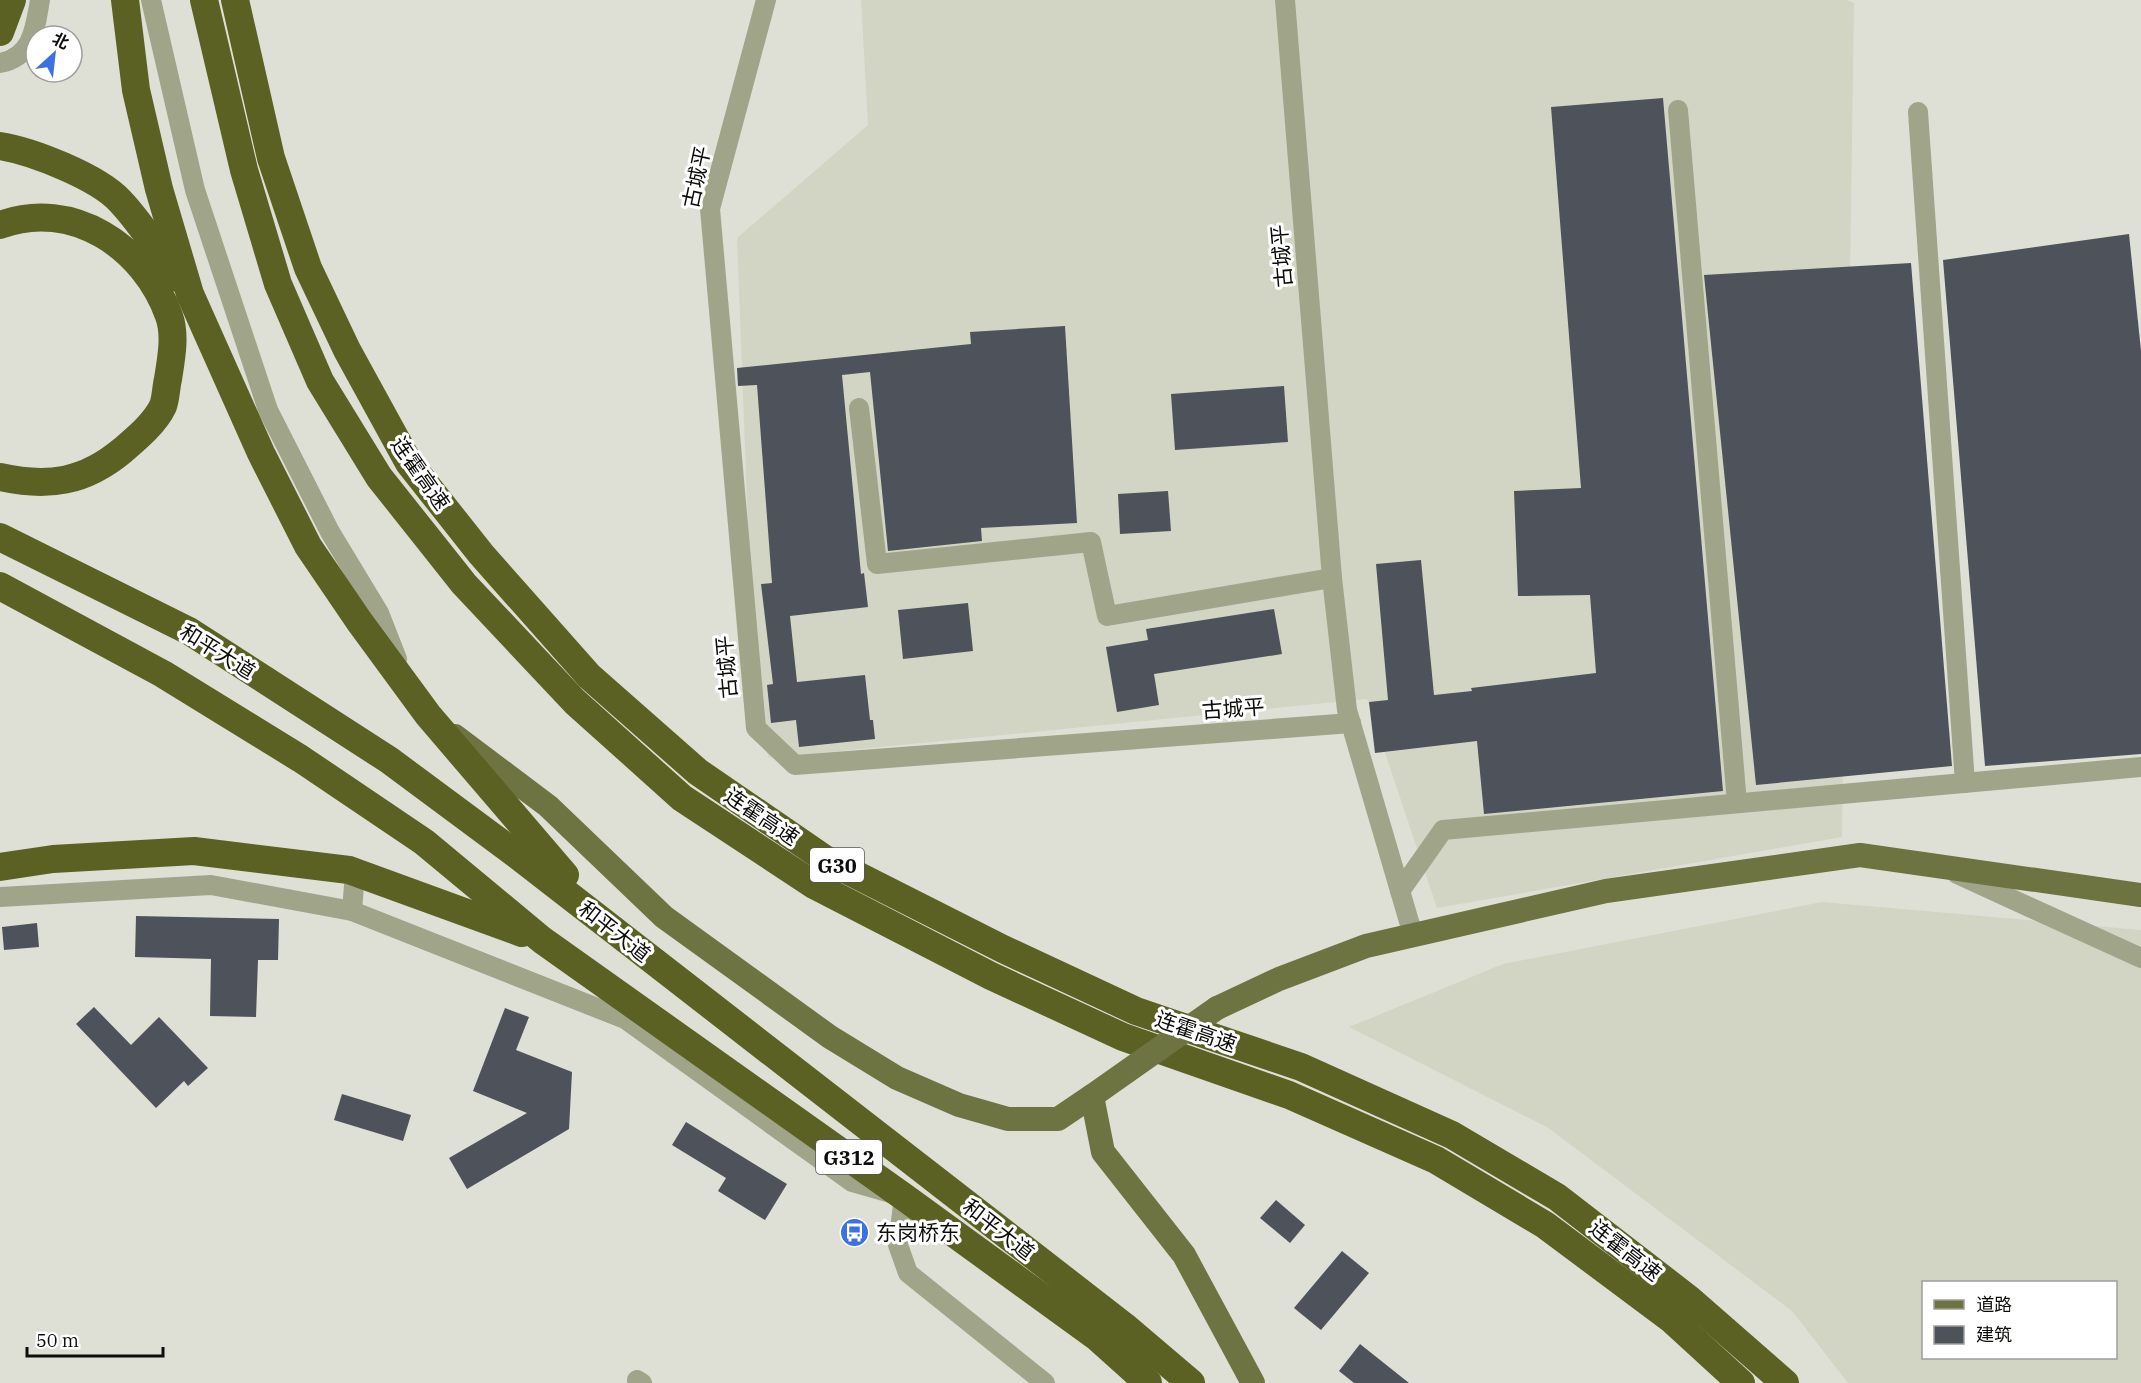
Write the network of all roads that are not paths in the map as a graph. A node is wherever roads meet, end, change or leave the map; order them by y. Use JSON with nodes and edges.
{"nodes":[{"id":1,"x":12,"y":0,"type":"edge"},
{"id":2,"x":40,"y":0,"type":"edge"},
{"id":3,"x":125,"y":0,"type":"edge"},
{"id":4,"x":151,"y":0,"type":"edge"},
{"id":5,"x":204,"y":0,"type":"edge"},
{"id":6,"x":235,"y":0,"type":"edge"},
{"id":7,"x":766,"y":0,"type":"edge"},
{"id":8,"x":1285,"y":0,"type":"edge"},
{"id":9,"x":0,"y":32,"type":"edge"},
{"id":10,"x":0,"y":63,"type":"edge"},
{"id":11,"x":1678,"y":110,"type":"dead end"},
{"id":12,"x":1918,"y":112,"type":"dead end"},
{"id":13,"x":0,"y":146,"type":"edge"},
{"id":14,"x":0,"y":225,"type":"edge"},
{"id":15,"x":190,"y":294,"type":"junction"},
{"id":16,"x":859,"y":408,"type":"dead end"},
{"id":17,"x":0,"y":477,"type":"edge"},
{"id":18,"x":0,"y":537,"type":"edge"},
{"id":19,"x":1332,"y":578,"type":"junction"},
{"id":20,"x":0,"y":586,"type":"edge"},
{"id":21,"x":405,"y":681,"type":"junction"},
{"id":22,"x":428,"y":715,"type":"junction"},
{"id":23,"x":1351,"y":723,"type":"junction"},
{"id":24,"x":2141,"y":767,"type":"edge"},
{"id":25,"x":1965,"y":783,"type":"junction"},
{"id":26,"x":1737,"y":803,"type":"junction"},
{"id":27,"x":1941,"y":866,"type":"junction"},
{"id":28,"x":0,"y":867,"type":"edge"},
{"id":29,"x":356,"y":872,"type":"junction"},
{"id":30,"x":1400,"y":891,"type":"junction"},
{"id":31,"x":2141,"y":895,"type":"edge"},
{"id":32,"x":0,"y":897,"type":"edge"},
{"id":33,"x":352,"y":911,"type":"junction"},
{"id":34,"x":612,"y":928,"type":"junction"},
{"id":35,"x":1413,"y":935,"type":"junction"},
{"id":36,"x":542,"y":940,"type":"junction"},
{"id":37,"x":2141,"y":958,"type":"edge"},
{"id":38,"x":1092,"y":1096,"type":"junction"},
{"id":39,"x":904,"y":1197,"type":"junction"},
{"id":40,"x":1045,"y":1383,"type":"edge"},
{"id":41,"x":1148,"y":1383,"type":"edge"},
{"id":42,"x":1191,"y":1383,"type":"edge"},
{"id":43,"x":1253,"y":1383,"type":"edge"},
{"id":44,"x":1741,"y":1383,"type":"edge"},
{"id":45,"x":1785,"y":1383,"type":"edge"}],
"edges":[{"from":1,"to":9,"type":"highway"},
{"from":2,"to":10,"type":"street"},
{"from":3,"to":15,"type":"highway"},
{"from":4,"to":21,"type":"street"},
{"from":5,"to":44,"type":"highway","name":"连霍高速","number":"G30"},
{"from":6,"to":45,"type":"highway","name":"连霍高速","number":"G30"},
{"from":7,"to":23,"type":"street","name":"古城平"},
{"from":8,"to":19,"type":"street","name":"古城平"},
{"from":11,"to":26,"type":"street"},
{"from":12,"to":25,"type":"street"},
{"from":13,"to":15,"type":"highway"},
{"from":14,"to":17,"type":"highway"},
{"from":15,"to":21,"type":"highway"},
{"from":16,"to":19,"type":"street"},
{"from":18,"to":34,"type":"highway","name":"和平大道"},
{"from":19,"to":23,"type":"street","name":"古城平"},
{"from":20,"to":36,"type":"highway","name":"和平大道"},
{"from":21,"to":22,"type":"highway"},
{"from":22,"to":34,"type":"highway"},
{"from":22,"to":38,"type":"main road"},
{"from":23,"to":30,"type":"street","name":"古城平"},
{"from":24,"to":25,"type":"street"},
{"from":25,"to":26,"type":"street"},
{"from":26,"to":30,"type":"street"},
{"from":27,"to":31,"type":"main road"},
{"from":27,"to":35,"type":"main road"},
{"from":27,"to":37,"type":"street"},
{"from":28,"to":29,"type":"highway"},
{"from":29,"to":33,"type":"street"},
{"from":29,"to":36,"type":"highway"},
{"from":30,"to":35,"type":"street","name":"古城平"},
{"from":32,"to":33,"type":"street"},
{"from":33,"to":39,"type":"street"},
{"from":34,"to":42,"type":"highway","name":"和平大道","number":"G312"},
{"from":35,"to":38,"type":"main road","bridge":true},
{"from":36,"to":39,"type":"highway","name":"和平大道","number":"G312"},
{"from":38,"to":43,"type":"main road"},
{"from":39,"to":40,"type":"street"},
{"from":39,"to":41,"type":"highway","name":"和平大道","number":"G312"}]}
